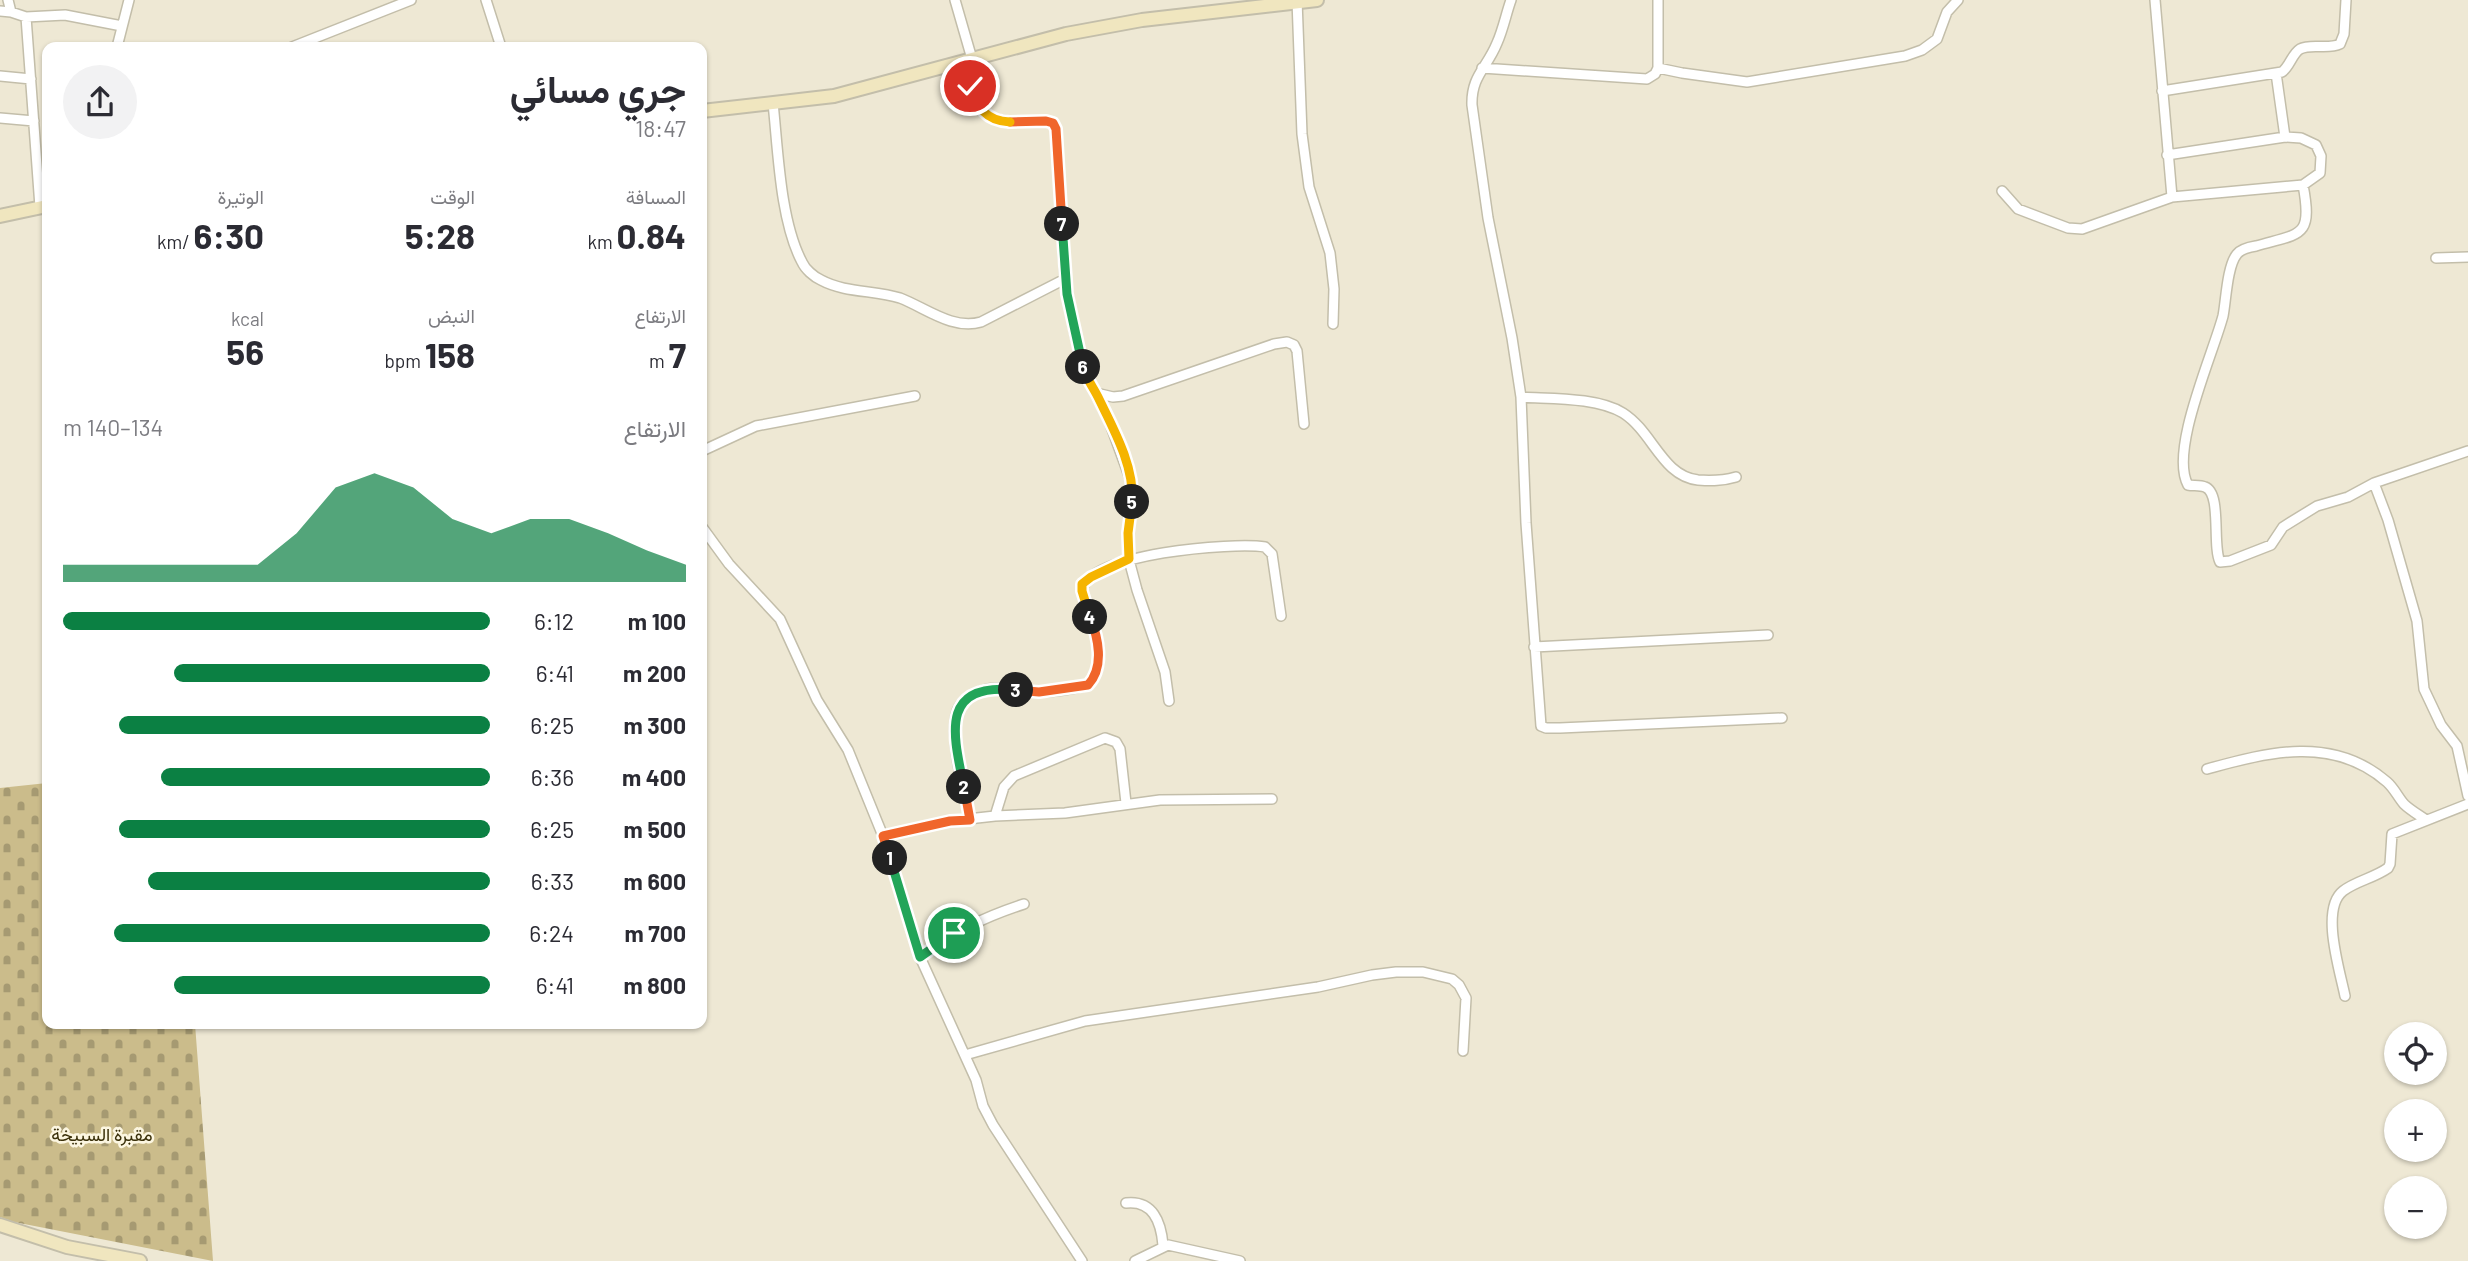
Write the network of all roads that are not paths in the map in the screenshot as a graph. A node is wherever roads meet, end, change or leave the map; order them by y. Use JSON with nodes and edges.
{"nodes":[{"id":1,"x":8,"y":0,"type":"edge"},
{"id":2,"x":129,"y":0,"type":"edge"},
{"id":3,"x":411,"y":0,"type":"edge"},
{"id":4,"x":486,"y":0,"type":"edge"},
{"id":5,"x":955,"y":0,"type":"edge"},
{"id":6,"x":1317,"y":0,"type":"edge"},
{"id":7,"x":1511,"y":0,"type":"edge"},
{"id":8,"x":1657,"y":0,"type":"edge"},
{"id":9,"x":1958,"y":0,"type":"edge"},
{"id":10,"x":2155,"y":0,"type":"edge"},
{"id":11,"x":2346,"y":0,"type":"edge"},
{"id":12,"x":1297,"y":1,"type":"edge"},
{"id":13,"x":0,"y":11,"type":"edge"},
{"id":14,"x":11,"y":12,"type":"junction"},
{"id":15,"x":26,"y":17,"type":"junction"},
{"id":16,"x":122,"y":26,"type":"junction"},
{"id":17,"x":118,"y":42,"type":"edge"},
{"id":18,"x":305,"y":42,"type":"edge"},
{"id":19,"x":499,"y":42,"type":"edge"},
{"id":20,"x":967,"y":60,"type":"junction"},
{"id":21,"x":1482,"y":68,"type":"junction"},
{"id":22,"x":1658,"y":68,"type":"junction"},
{"id":23,"x":2276,"y":73,"type":"junction"},
{"id":24,"x":0,"y":76,"type":"edge"},
{"id":25,"x":31,"y":79,"type":"junction"},
{"id":26,"x":2162,"y":91,"type":"junction"},
{"id":27,"x":773,"y":103,"type":"junction"},
{"id":28,"x":707,"y":110,"type":"edge"},
{"id":29,"x":0,"y":118,"type":"edge"},
{"id":30,"x":34,"y":121,"type":"junction"},
{"id":31,"x":2285,"y":136,"type":"junction"},
{"id":32,"x":2167,"y":155,"type":"junction"},
{"id":33,"x":2303,"y":185,"type":"junction"},
{"id":34,"x":42,"y":190,"type":"edge"},
{"id":35,"x":2002,"y":191,"type":"dead end"},
{"id":36,"x":2172,"y":197,"type":"junction"},
{"id":37,"x":42,"y":207,"type":"edge"},
{"id":38,"x":0,"y":216,"type":"edge"},
{"id":39,"x":2468,"y":257,"type":"edge"},
{"id":40,"x":2436,"y":258,"type":"dead end"},
{"id":41,"x":1065,"y":279,"type":"junction"},
{"id":42,"x":1334,"y":324,"type":"dead end"},
{"id":43,"x":1096,"y":393,"type":"junction"},
{"id":44,"x":915,"y":396,"type":"dead end"},
{"id":45,"x":1521,"y":397,"type":"junction"},
{"id":46,"x":1304,"y":424,"type":"dead end"},
{"id":47,"x":707,"y":449,"type":"edge"},
{"id":48,"x":2468,"y":451,"type":"edge"},
{"id":49,"x":1736,"y":477,"type":"dead end"},
{"id":50,"x":2374,"y":483,"type":"junction"},
{"id":51,"x":707,"y":534,"type":"edge"},
{"id":52,"x":1129,"y":559,"type":"junction"},
{"id":53,"x":1281,"y":616,"type":"dead end"},
{"id":54,"x":1768,"y":635,"type":"dead end"},
{"id":55,"x":1534,"y":647,"type":"junction"},
{"id":56,"x":1169,"y":701,"type":"dead end"},
{"id":57,"x":1782,"y":718,"type":"dead end"},
{"id":58,"x":2207,"y":769,"type":"dead end"},
{"id":59,"x":2468,"y":796,"type":"edge"},
{"id":60,"x":1272,"y":799,"type":"dead end"},
{"id":61,"x":1126,"y":803,"type":"junction"},
{"id":62,"x":2468,"y":804,"type":"edge"},
{"id":63,"x":995,"y":816,"type":"junction"},
{"id":64,"x":970,"y":820,"type":"junction"},
{"id":65,"x":2426,"y":820,"type":"junction"},
{"id":66,"x":883,"y":836,"type":"junction"},
{"id":67,"x":1024,"y":904,"type":"dead end"},
{"id":68,"x":920,"y":957,"type":"junction"},
{"id":69,"x":2345,"y":996,"type":"dead end"},
{"id":70,"x":1464,"y":1051,"type":"dead end"},
{"id":71,"x":965,"y":1055,"type":"junction"},
{"id":72,"x":1126,"y":1203,"type":"dead end"},
{"id":73,"x":0,"y":1225,"type":"edge"},
{"id":74,"x":1163,"y":1245,"type":"junction"},
{"id":75,"x":140,"y":1261,"type":"edge"},
{"id":76,"x":1082,"y":1261,"type":"edge"},
{"id":77,"x":1135,"y":1261,"type":"edge"},
{"id":78,"x":1240,"y":1261,"type":"edge"}],
"edges":[{"from":1,"to":14,"type":"street"},
{"from":2,"to":16,"type":"street"},
{"from":3,"to":18,"type":"street"},
{"from":4,"to":19,"type":"street"},
{"from":5,"to":20,"type":"street"},
{"from":6,"to":12,"type":"street"},
{"from":7,"to":21,"type":"street"},
{"from":8,"to":22,"type":"street"},
{"from":9,"to":22,"type":"street"},
{"from":10,"to":26,"type":"street"},
{"from":11,"to":23,"type":"street"},
{"from":12,"to":20,"type":"street"},
{"from":12,"to":42,"type":"street"},
{"from":13,"to":14,"type":"street"},
{"from":14,"to":15,"type":"street"},
{"from":15,"to":16,"type":"street"},
{"from":15,"to":25,"type":"street"},
{"from":16,"to":17,"type":"street"},
{"from":20,"to":27,"type":"street"},
{"from":20,"to":41,"type":"street"},
{"from":21,"to":22,"type":"street"},
{"from":21,"to":45,"type":"street"},
{"from":23,"to":26,"type":"street"},
{"from":23,"to":31,"type":"street"},
{"from":24,"to":25,"type":"street"},
{"from":25,"to":30,"type":"street"},
{"from":26,"to":32,"type":"street"},
{"from":27,"to":28,"type":"street"},
{"from":27,"to":41,"type":"street"},
{"from":29,"to":30,"type":"street"},
{"from":30,"to":34,"type":"street"},
{"from":31,"to":32,"type":"street"},
{"from":31,"to":33,"type":"street"},
{"from":32,"to":36,"type":"street"},
{"from":33,"to":36,"type":"street"},
{"from":33,"to":50,"type":"street"},
{"from":35,"to":36,"type":"street"},
{"from":37,"to":38,"type":"street"},
{"from":39,"to":40,"type":"street"},
{"from":41,"to":43,"type":"street"},
{"from":43,"to":46,"type":"street"},
{"from":43,"to":52,"type":"street"},
{"from":44,"to":47,"type":"street"},
{"from":45,"to":49,"type":"street"},
{"from":45,"to":55,"type":"street"},
{"from":48,"to":50,"type":"street"},
{"from":50,"to":59,"type":"street"},
{"from":51,"to":66,"type":"street"},
{"from":52,"to":53,"type":"street"},
{"from":52,"to":56,"type":"street"},
{"from":52,"to":64,"type":"street"},
{"from":54,"to":55,"type":"street"},
{"from":55,"to":57,"type":"street"},
{"from":58,"to":65,"type":"street"},
{"from":60,"to":61,"type":"street"},
{"from":61,"to":63,"type":"street"},
{"from":61,"to":63,"type":"street"},
{"from":62,"to":65,"type":"street"},
{"from":63,"to":64,"type":"street"},
{"from":64,"to":66,"type":"street"},
{"from":65,"to":69,"type":"street"},
{"from":66,"to":68,"type":"street"},
{"from":67,"to":68,"type":"street"},
{"from":68,"to":71,"type":"street"},
{"from":70,"to":71,"type":"street"},
{"from":71,"to":76,"type":"street"},
{"from":72,"to":74,"type":"street"},
{"from":73,"to":75,"type":"street"},
{"from":74,"to":77,"type":"street"},
{"from":74,"to":78,"type":"street"}]}
